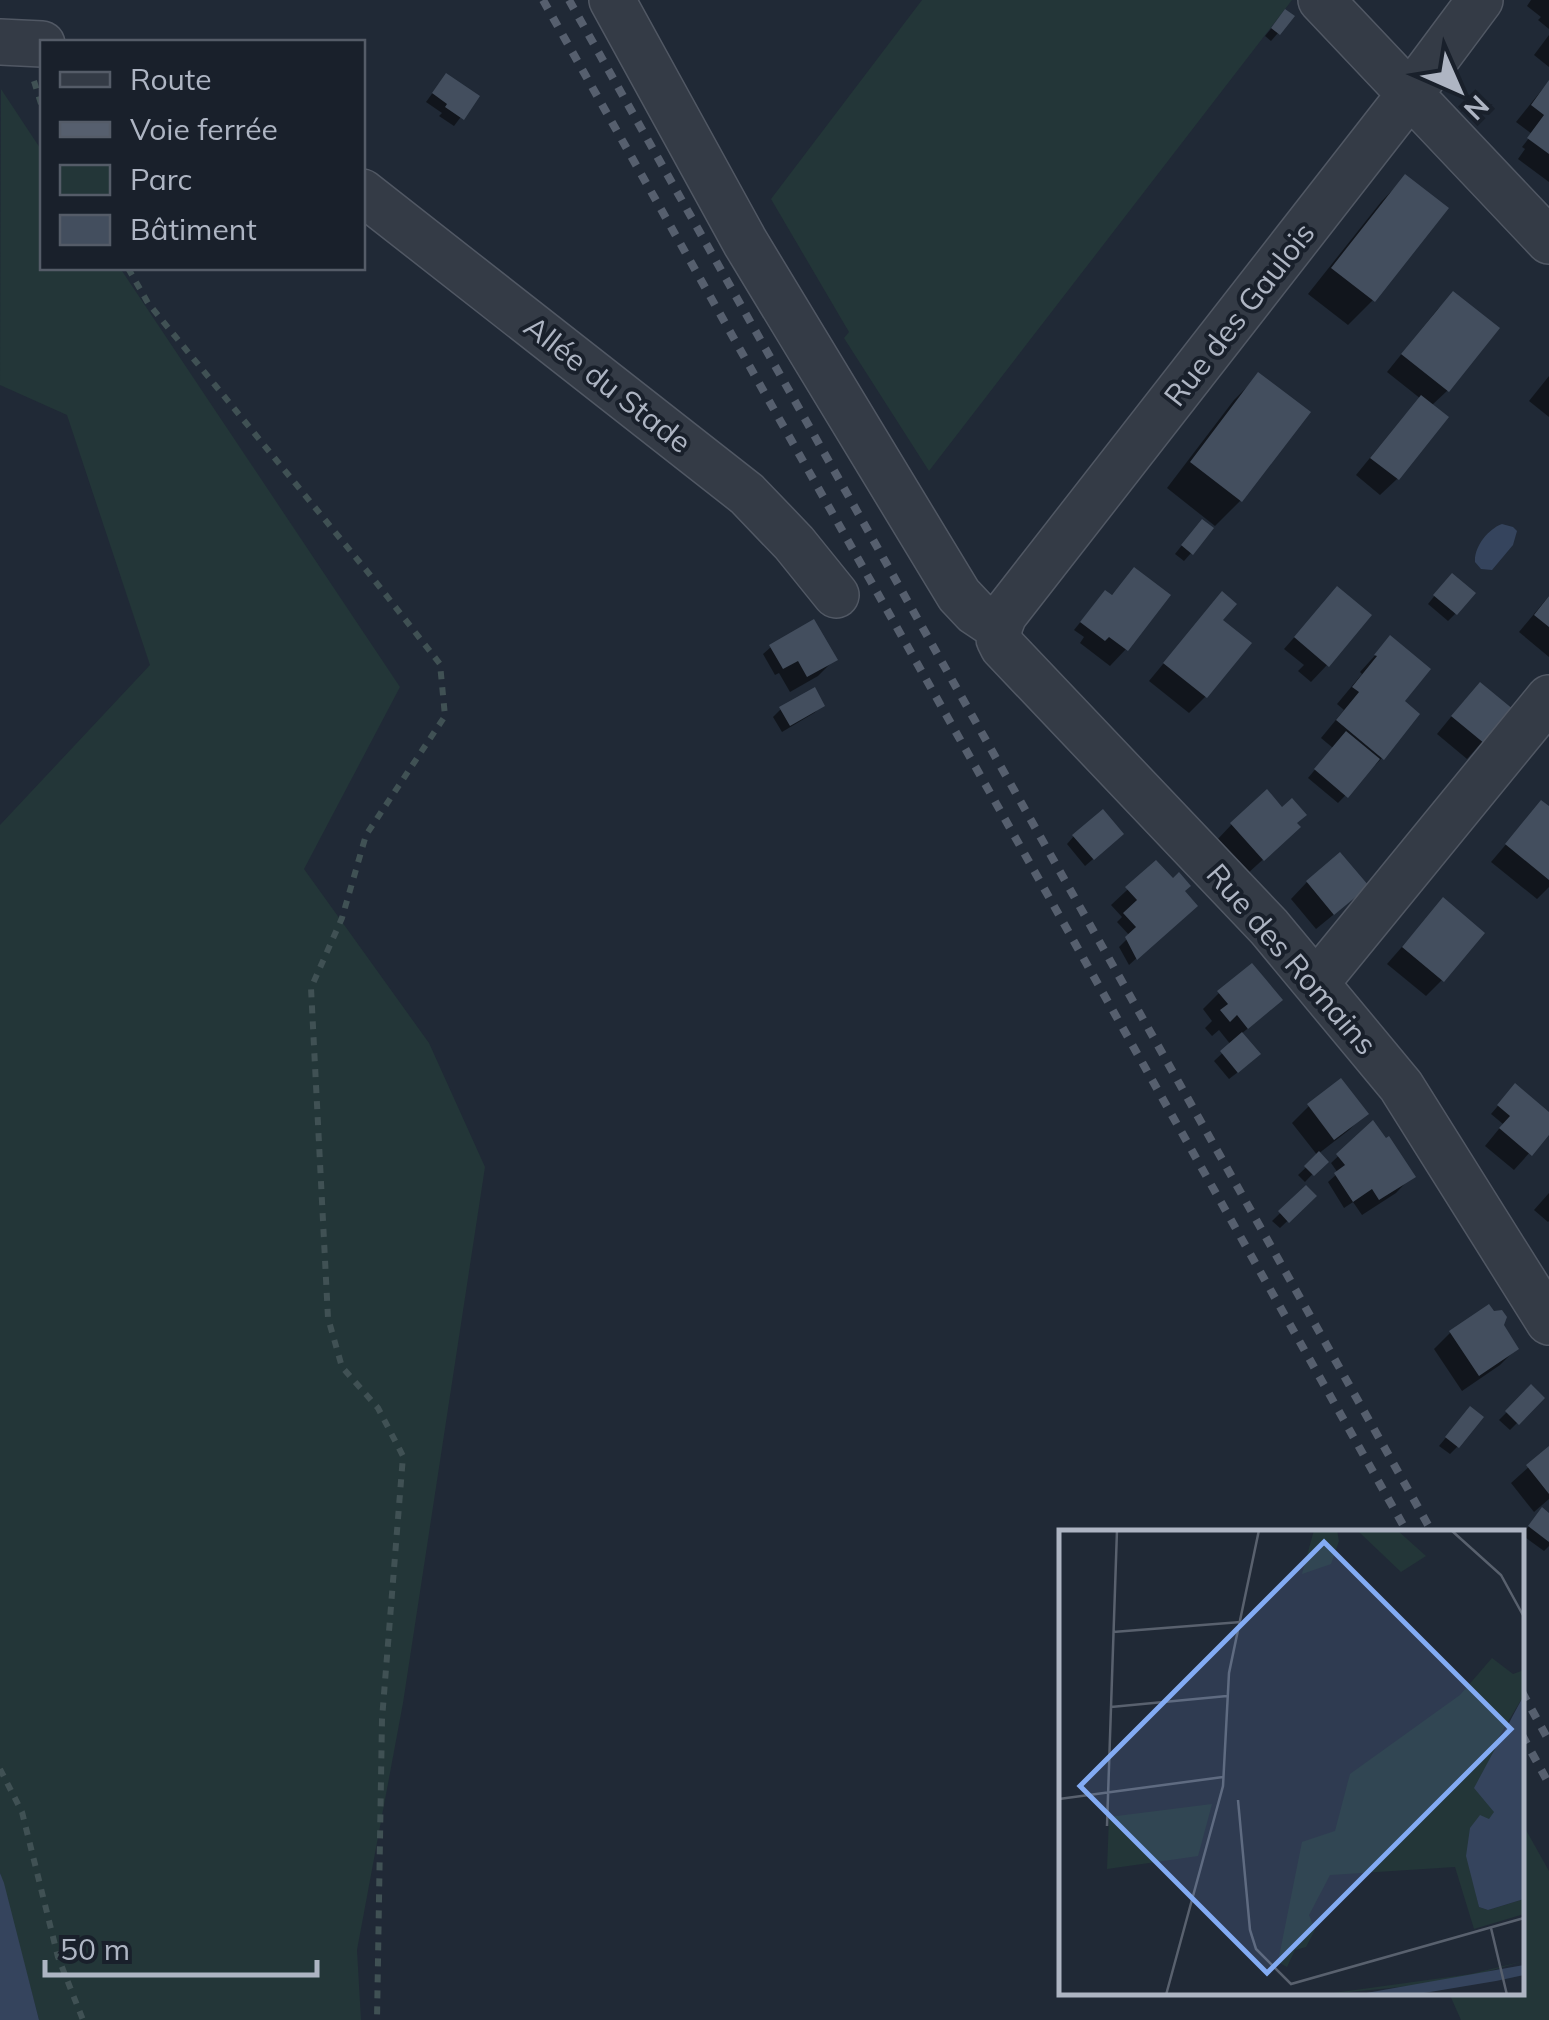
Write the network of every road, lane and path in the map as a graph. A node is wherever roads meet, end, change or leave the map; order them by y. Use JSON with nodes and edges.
{"nodes":[{"id":1,"x":612,"y":0,"type":"edge"},
{"id":2,"x":1321,"y":0,"type":"edge"},
{"id":3,"x":1480,"y":0,"type":"edge"},
{"id":4,"x":0,"y":42,"type":"edge"},
{"id":5,"x":40,"y":44,"type":"edge"},
{"id":6,"x":1410,"y":94,"type":"junction"},
{"id":7,"x":365,"y":194,"type":"edge"},
{"id":8,"x":1549,"y":241,"type":"edge"},
{"id":9,"x":129,"y":270,"type":"edge"},
{"id":10,"x":836,"y":594,"type":"dead end"},
{"id":11,"x":998,"y":628,"type":"junction"},
{"id":12,"x":1549,"y":698,"type":"edge"},
{"id":13,"x":1316,"y":983,"type":"junction"},
{"id":14,"x":1549,"y":1322,"type":"edge"},
{"id":15,"x":0,"y":1769,"type":"edge"},
{"id":16,"x":83,"y":2020,"type":"edge"},
{"id":17,"x":377,"y":2020,"type":"edge"}],
"edges":[{"from":1,"to":11,"type":"street","name":"Rue des Romains"},
{"from":2,"to":6,"type":"street"},
{"from":3,"to":6,"type":"street","name":"Rue des Gaulois"},
{"from":4,"to":5,"type":"street"},
{"from":6,"to":8,"type":"street"},
{"from":6,"to":11,"type":"street","name":"Rue des Gaulois"},
{"from":7,"to":10,"type":"street","name":"Allée du Stade"},
{"from":9,"to":17,"type":"path"},
{"from":11,"to":13,"type":"street","name":"Rue des Romains"},
{"from":12,"to":13,"type":"street"},
{"from":13,"to":14,"type":"street","name":"Rue des Romains"},
{"from":15,"to":16,"type":"path"}]}
